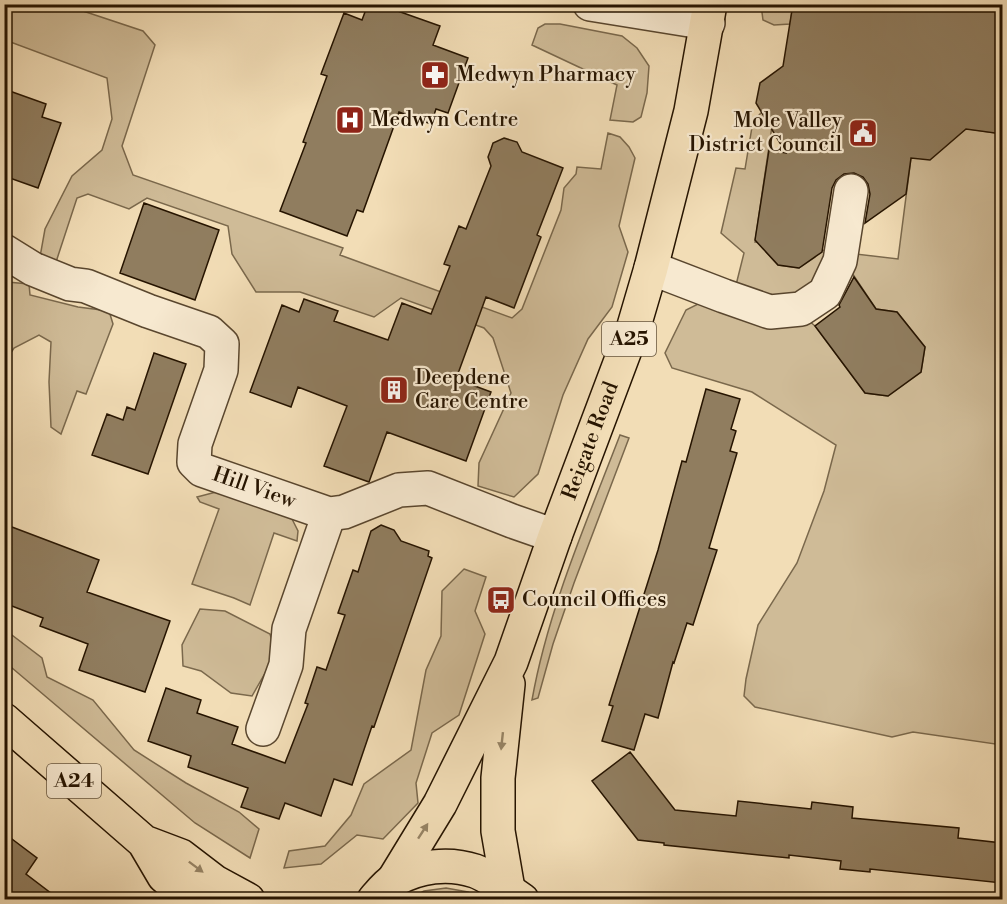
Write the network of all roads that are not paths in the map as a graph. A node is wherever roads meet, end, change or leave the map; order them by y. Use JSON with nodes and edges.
{"nodes":[{"id":1,"x":590,"y":4,"type":"edge"},
{"id":2,"x":709,"y":14,"type":"edge"},
{"id":3,"x":851,"y":191,"type":"dead end"},
{"id":4,"x":4,"y":251,"type":"edge"},
{"id":5,"x":651,"y":268,"type":"junction"},
{"id":6,"x":329,"y":514,"type":"junction"},
{"id":7,"x":555,"y":536,"type":"junction"},
{"id":8,"x":510,"y":662,"type":"junction"},
{"id":9,"x":4,"y":720,"type":"edge"},
{"id":10,"x":263,"y":729,"type":"dead end"},
{"id":11,"x":144,"y":842,"type":"junction"},
{"id":12,"x":383,"y":890,"type":"edge"},
{"id":13,"x":515,"y":894,"type":"edge"},
{"id":14,"x":192,"y":900,"type":"edge"},
{"id":15,"x":248,"y":900,"type":"edge"}],
"edges":[{"from":1,"to":2,"type":"street"},
{"from":2,"to":5,"type":"main road","name":"Reigate Road","number":"A25"},
{"from":3,"to":5,"type":"street"},
{"from":4,"to":6,"type":"street","name":"Hill View"},
{"from":5,"to":7,"type":"main road","name":"Reigate Road","number":"A25"},
{"from":6,"to":7,"type":"street"},
{"from":6,"to":10,"type":"street"},
{"from":7,"to":8,"type":"main road","name":"Reigate Road","number":"A25"},
{"from":12,"to":8,"type":"main road","name":"Reigate Road","number":"A25","one_way":true},
{"from":8,"to":13,"type":"main road","name":"Reigate Road","number":"A25","one_way":true},
{"from":9,"to":11,"type":"main road","number":"A24"},
{"from":11,"to":14,"type":"main road","number":"A24"},
{"from":11,"to":15,"type":"main road","number":"A24","one_way":true},
{"from":12,"to":13,"type":"main road"}]}
